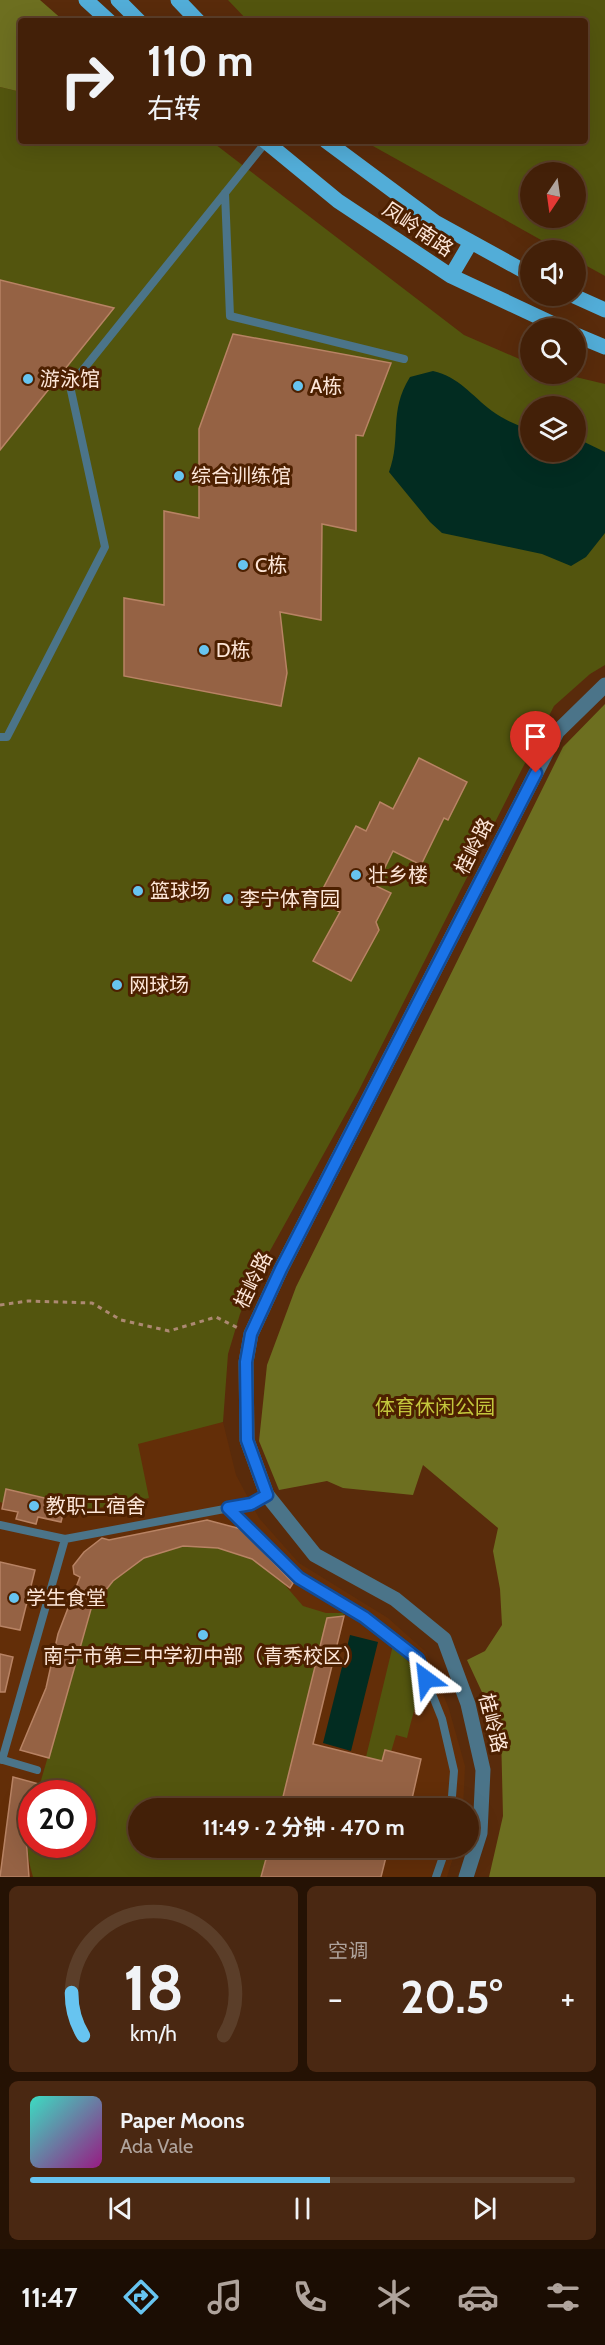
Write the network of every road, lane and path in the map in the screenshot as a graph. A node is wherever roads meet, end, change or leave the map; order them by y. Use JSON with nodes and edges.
{"nodes":[{"id":1,"x":86,"y":0,"type":"edge"},
{"id":2,"x":118,"y":0,"type":"edge"},
{"id":3,"x":178,"y":0,"type":"edge"},
{"id":4,"x":106,"y":18,"type":"edge"},
{"id":5,"x":136,"y":18,"type":"edge"},
{"id":6,"x":195,"y":18,"type":"edge"},
{"id":7,"x":264,"y":144,"type":"edge"},
{"id":8,"x":268,"y":144,"type":"edge"},
{"id":9,"x":330,"y":144,"type":"edge"},
{"id":10,"x":225,"y":193,"type":"junction"},
{"id":11,"x":471,"y":242,"type":"junction"},
{"id":12,"x":520,"y":269,"type":"edge"},
{"id":13,"x":451,"y":276,"type":"junction"},
{"id":14,"x":586,"y":301,"type":"edge"},
{"id":15,"x":605,"y":310,"type":"edge"},
{"id":16,"x":541,"y":318,"type":"edge"},
{"id":17,"x":586,"y":338,"type":"edge"},
{"id":18,"x":605,"y":347,"type":"edge"},
{"id":19,"x":404,"y":360,"type":"dead end"},
{"id":20,"x":605,"y":686,"type":"edge"},
{"id":21,"x":0,"y":737,"type":"edge"},
{"id":22,"x":0,"y":1305,"type":"edge"},
{"id":23,"x":251,"y":1334,"type":"junction"},
{"id":24,"x":267,"y":1495,"type":"junction"},
{"id":25,"x":228,"y":1508,"type":"junction"},
{"id":26,"x":0,"y":1525,"type":"edge"},
{"id":27,"x":65,"y":1539,"type":"junction"},
{"id":28,"x":1,"y":1759,"type":"edge"},
{"id":29,"x":37,"y":1770,"type":"dead end"},
{"id":30,"x":452,"y":1798,"type":"edge"},
{"id":31,"x":443,"y":1858,"type":"edge"},
{"id":32,"x":436,"y":1877,"type":"edge"},
{"id":33,"x":466,"y":1877,"type":"edge"}],
"edges":[{"from":1,"to":4,"type":"main road"},
{"from":2,"to":5,"type":"main road"},
{"from":3,"to":6,"type":"main road"},
{"from":7,"to":10,"type":"lane"},
{"from":8,"to":13,"type":"main road","name":"凤岭南路"},
{"from":9,"to":11,"type":"main road","name":"凤岭南路"},
{"from":10,"to":19,"type":"lane"},
{"from":10,"to":21,"type":"lane"},
{"from":11,"to":12,"type":"main road","name":"凤岭南路"},
{"from":11,"to":13,"type":"main road"},
{"from":13,"to":16,"type":"main road","name":"凤岭南路"},
{"from":14,"to":15,"type":"main road"},
{"from":17,"to":18,"type":"main road"},
{"from":20,"to":23,"type":"street","name":"桂岭路"},
{"from":22,"to":23,"type":"path"},
{"from":23,"to":24,"type":"street","name":"桂岭路"},
{"from":24,"to":25,"type":"lane"},
{"from":24,"to":33,"type":"street","name":"桂岭路"},
{"from":25,"to":27,"type":"lane"},
{"from":25,"to":30,"type":"lane"},
{"from":26,"to":27,"type":"lane"},
{"from":27,"to":28,"type":"lane"},
{"from":28,"to":29,"type":"lane"},
{"from":31,"to":32,"type":"lane"}]}
